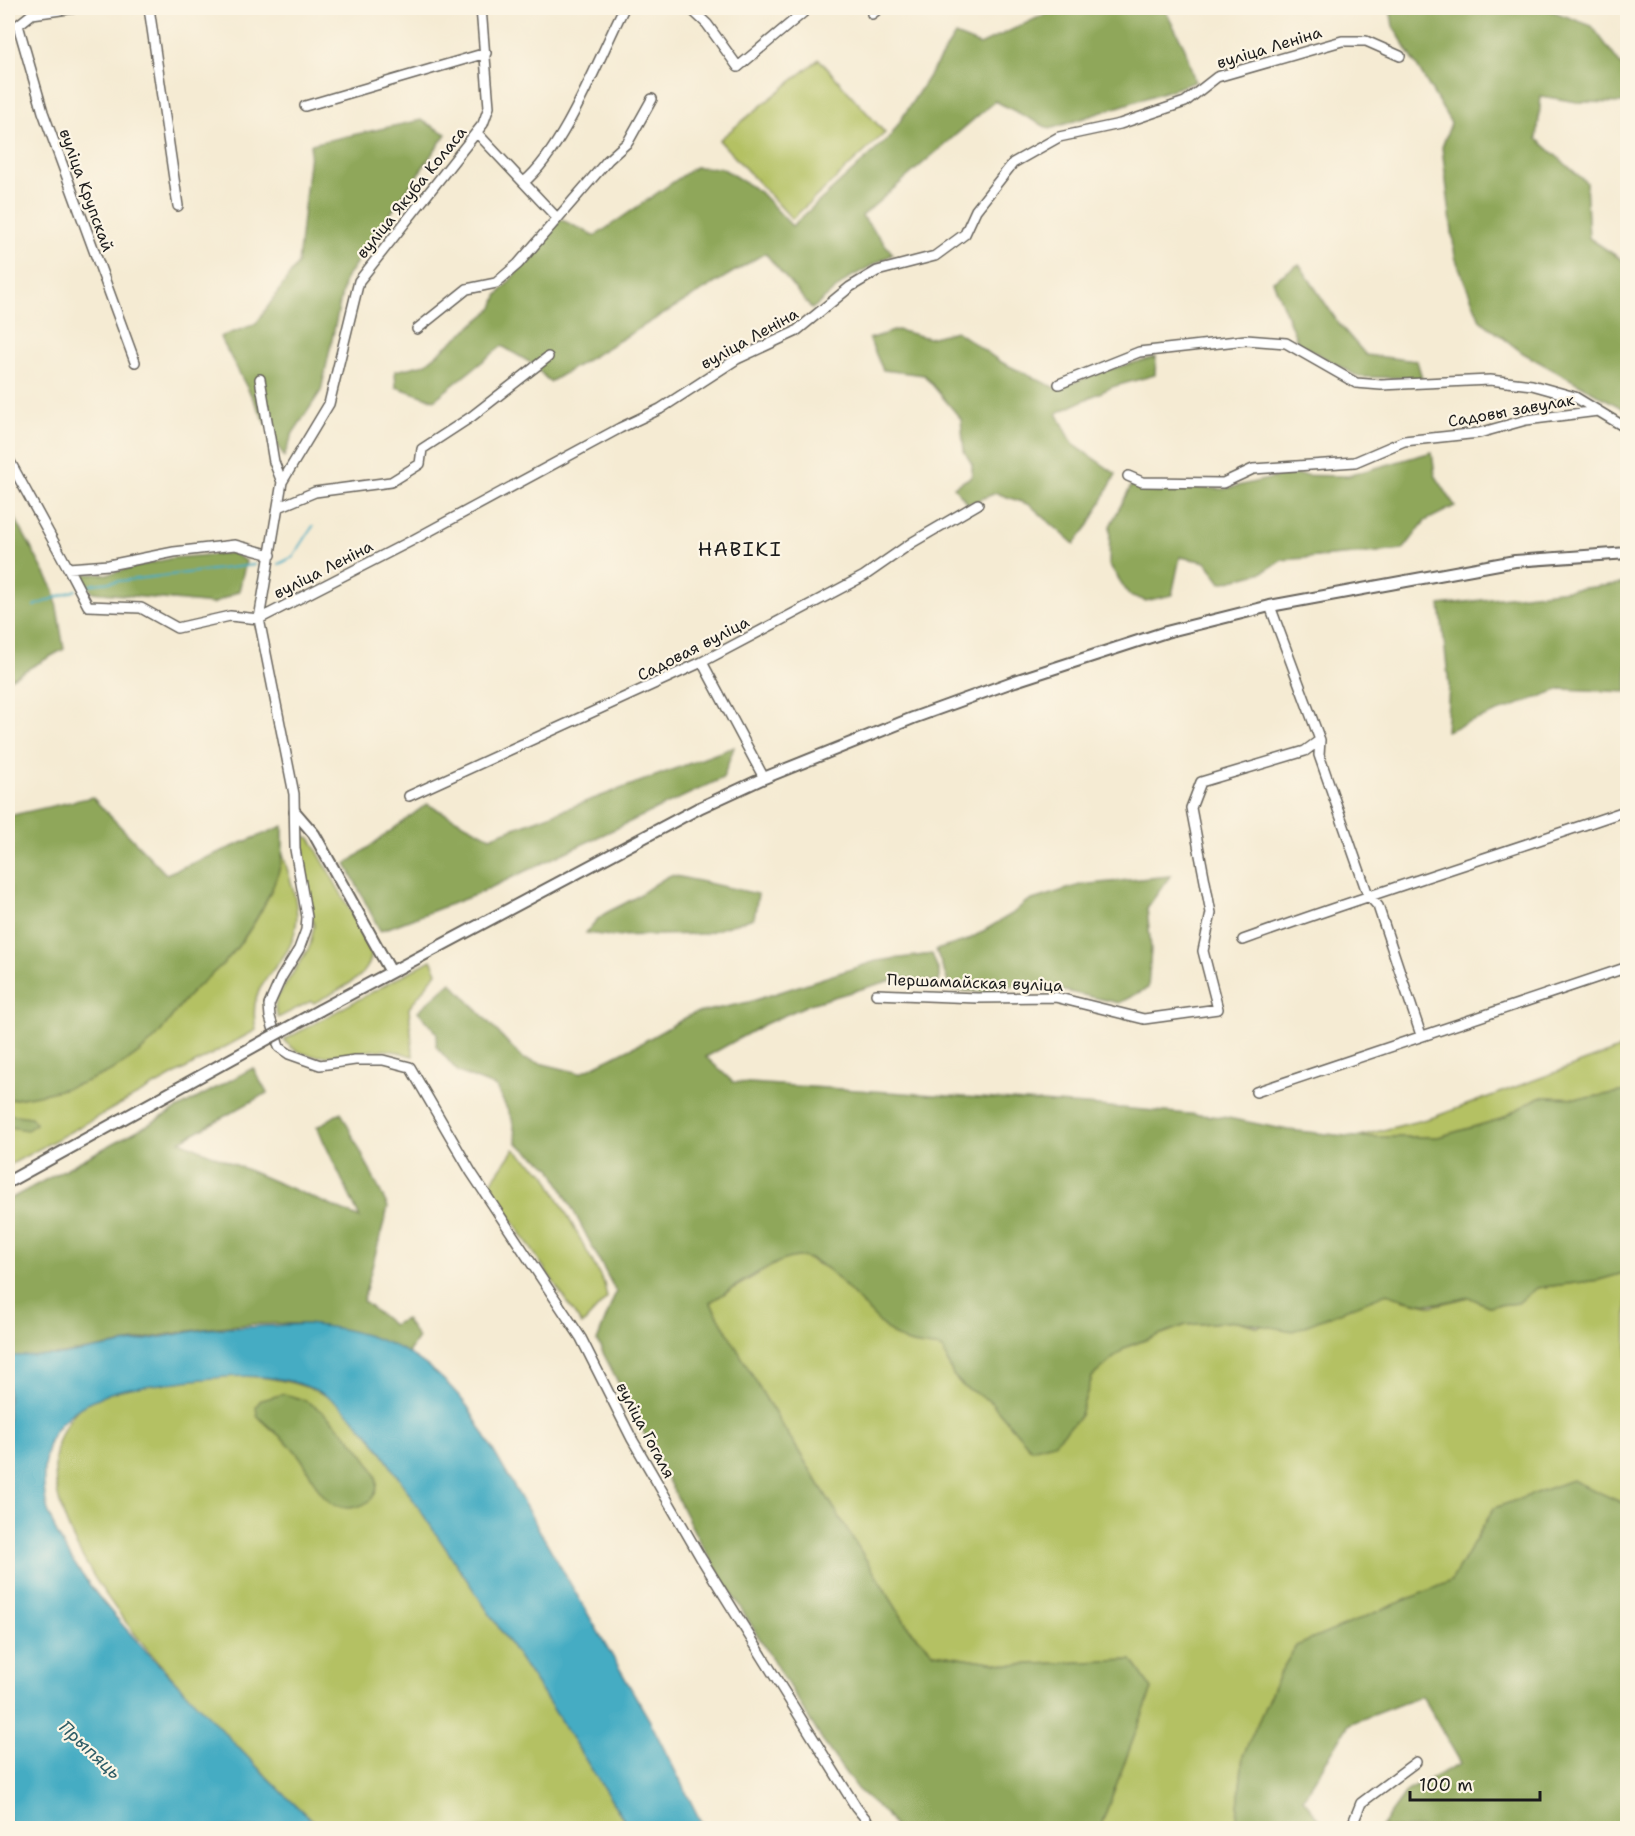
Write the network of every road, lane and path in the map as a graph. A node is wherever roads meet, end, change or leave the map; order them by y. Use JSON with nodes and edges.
{"nodes":[{"id":1,"x":75,"y":8,"type":"edge"},
{"id":2,"x":149,"y":8,"type":"edge"},
{"id":3,"x":481,"y":8,"type":"edge"},
{"id":4,"x":624,"y":8,"type":"edge"},
{"id":5,"x":690,"y":8,"type":"edge"},
{"id":6,"x":805,"y":11,"type":"dead end"},
{"id":7,"x":486,"y":53,"type":"junction"},
{"id":8,"x":1400,"y":56,"type":"dead end"},
{"id":9,"x":652,"y":99,"type":"dead end"},
{"id":10,"x":305,"y":106,"type":"dead end"},
{"id":11,"x":477,"y":134,"type":"junction"},
{"id":12,"x":524,"y":182,"type":"junction"},
{"id":13,"x":178,"y":206,"type":"dead end"},
{"id":14,"x":557,"y":218,"type":"junction"},
{"id":15,"x":417,"y":329,"type":"dead end"},
{"id":16,"x":548,"y":357,"type":"dead end"},
{"id":17,"x":135,"y":362,"type":"dead end"},
{"id":18,"x":260,"y":379,"type":"dead end"},
{"id":19,"x":1059,"y":384,"type":"dead end"},
{"id":20,"x":1598,"y":411,"type":"junction"},
{"id":21,"x":1628,"y":429,"type":"edge"},
{"id":22,"x":8,"y":458,"type":"edge"},
{"id":23,"x":1128,"y":476,"type":"dead end"},
{"id":24,"x":282,"y":482,"type":"junction"},
{"id":25,"x":978,"y":504,"type":"dead end"},
{"id":26,"x":279,"y":507,"type":"junction"},
{"id":27,"x":1628,"y":553,"type":"edge"},
{"id":28,"x":271,"y":555,"type":"junction"},
{"id":29,"x":68,"y":568,"type":"junction"},
{"id":30,"x":1270,"y":606,"type":"junction"},
{"id":31,"x":259,"y":619,"type":"junction"},
{"id":32,"x":702,"y":662,"type":"junction"},
{"id":33,"x":1320,"y":740,"type":"junction"},
{"id":34,"x":764,"y":778,"type":"junction"},
{"id":35,"x":409,"y":796,"type":"dead end"},
{"id":36,"x":1628,"y":810,"type":"edge"},
{"id":37,"x":295,"y":812,"type":"junction"},
{"id":38,"x":1368,"y":895,"type":"junction"},
{"id":39,"x":1243,"y":940,"type":"dead end"},
{"id":40,"x":1628,"y":967,"type":"edge"},
{"id":41,"x":391,"y":972,"type":"junction"},
{"id":42,"x":876,"y":994,"type":"dead end"},
{"id":43,"x":1422,"y":1035,"type":"junction"},
{"id":44,"x":1256,"y":1092,"type":"dead end"},
{"id":45,"x":8,"y":1182,"type":"edge"},
{"id":46,"x":1416,"y":1762,"type":"dead end"},
{"id":47,"x":873,"y":1828,"type":"edge"},
{"id":48,"x":1352,"y":1828,"type":"edge"}],
"edges":[{"from":1,"to":17,"type":"street","name":"вуліца Крупскай"},
{"from":2,"to":13,"type":"street"},
{"from":3,"to":7,"type":"street","name":"вуліца Якуба Коласа"},
{"from":4,"to":12,"type":"street"},
{"from":5,"to":6,"type":"street"},
{"from":7,"to":10,"type":"street"},
{"from":7,"to":11,"type":"street","name":"вуліца Якуба Коласа"},
{"from":8,"to":31,"type":"street","name":"вуліца Леніна"},
{"from":9,"to":14,"type":"street"},
{"from":11,"to":12,"type":"street"},
{"from":11,"to":24,"type":"street","name":"вуліца Якуба Коласа"},
{"from":12,"to":14,"type":"street"},
{"from":14,"to":15,"type":"street"},
{"from":16,"to":26,"type":"street"},
{"from":18,"to":24,"type":"street"},
{"from":19,"to":20,"type":"street","name":"Садовы завулак"},
{"from":20,"to":21,"type":"street"},
{"from":20,"to":23,"type":"street","name":"Садовы завулак"},
{"from":22,"to":29,"type":"street"},
{"from":24,"to":26,"type":"street","name":"вуліца Якуба Коласа"},
{"from":25,"to":32,"type":"street","name":"Садовая вуліца"},
{"from":26,"to":28,"type":"street","name":"вуліца Якуба Коласа"},
{"from":27,"to":30,"type":"main road"},
{"from":28,"to":29,"type":"street"},
{"from":28,"to":31,"type":"street","name":"вуліца Якуба Коласа"},
{"from":29,"to":31,"type":"street"},
{"from":30,"to":33,"type":"street"},
{"from":30,"to":34,"type":"main road"},
{"from":31,"to":37,"type":"street"},
{"from":32,"to":34,"type":"street"},
{"from":32,"to":35,"type":"street","name":"Садовая вуліца"},
{"from":33,"to":38,"type":"street"},
{"from":33,"to":42,"type":"street","name":"Першамайская вуліца"},
{"from":34,"to":41,"type":"main road"},
{"from":36,"to":38,"type":"street"},
{"from":37,"to":41,"type":"main road"},
{"from":37,"to":47,"type":"street","name":"вуліца Гогаля"},
{"from":38,"to":39,"type":"street"},
{"from":38,"to":43,"type":"street"},
{"from":40,"to":43,"type":"street"},
{"from":41,"to":45,"type":"main road","bridge":true},
{"from":43,"to":44,"type":"street"},
{"from":46,"to":48,"type":"street"}]}
